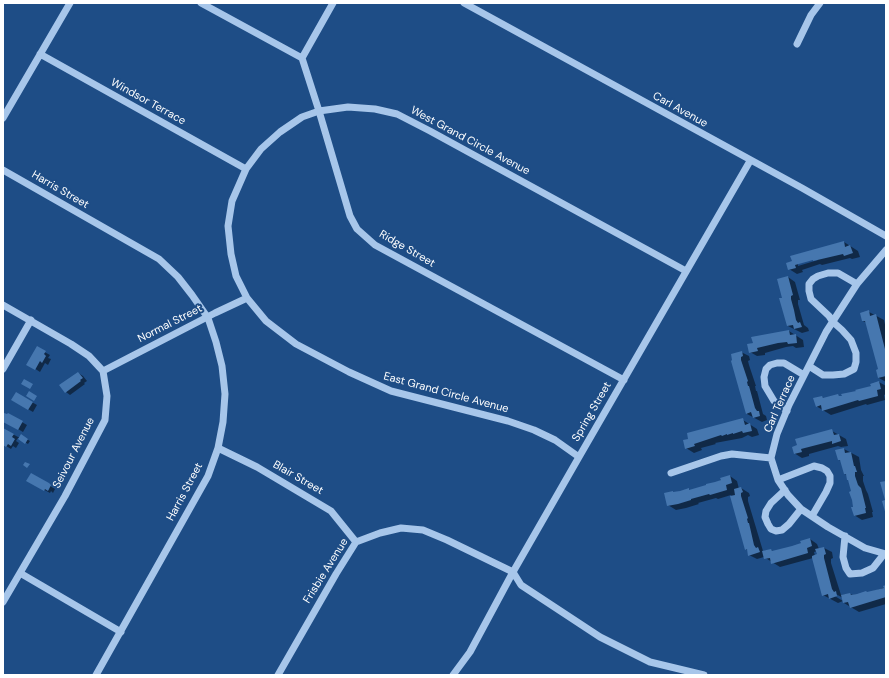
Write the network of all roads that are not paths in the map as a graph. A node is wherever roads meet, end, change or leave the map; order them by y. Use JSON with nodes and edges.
{"nodes":[{"id":1,"x":70,"y":3,"type":"edge"},
{"id":2,"x":201,"y":3,"type":"edge"},
{"id":3,"x":333,"y":3,"type":"edge"},
{"id":4,"x":464,"y":3,"type":"edge"},
{"id":5,"x":820,"y":3,"type":"edge"},
{"id":6,"x":797,"y":44,"type":"dead end"},
{"id":7,"x":40,"y":54,"type":"junction"},
{"id":8,"x":302,"y":58,"type":"junction"},
{"id":9,"x":319,"y":111,"type":"junction"},
{"id":10,"x":3,"y":118,"type":"edge"},
{"id":11,"x":750,"y":161,"type":"junction"},
{"id":12,"x":246,"y":169,"type":"junction"},
{"id":13,"x":3,"y":170,"type":"edge"},
{"id":14,"x":886,"y":236,"type":"edge"},
{"id":15,"x":886,"y":250,"type":"edge"},
{"id":16,"x":686,"y":271,"type":"junction"},
{"id":17,"x":857,"y":284,"type":"junction"},
{"id":18,"x":247,"y":298,"type":"junction"},
{"id":19,"x":3,"y":305,"type":"edge"},
{"id":20,"x":208,"y":318,"type":"junction"},
{"id":21,"x":31,"y":320,"type":"junction"},
{"id":22,"x":833,"y":322,"type":"junction"},
{"id":23,"x":809,"y":366,"type":"junction"},
{"id":24,"x":3,"y":369,"type":"edge"},
{"id":25,"x":104,"y":371,"type":"junction"},
{"id":26,"x":804,"y":375,"type":"junction"},
{"id":27,"x":624,"y":380,"type":"junction"},
{"id":28,"x":786,"y":411,"type":"junction"},
{"id":29,"x":218,"y":448,"type":"junction"},
{"id":30,"x":579,"y":457,"type":"junction"},
{"id":31,"x":771,"y":458,"type":"junction"},
{"id":32,"x":671,"y":473,"type":"dead end"},
{"id":33,"x":778,"y":480,"type":"junction"},
{"id":34,"x":785,"y":490,"type":"junction"},
{"id":35,"x":801,"y":509,"type":"junction"},
{"id":36,"x":812,"y":516,"type":"junction"},
{"id":37,"x":844,"y":536,"type":"junction"},
{"id":38,"x":356,"y":542,"type":"junction"},
{"id":39,"x":885,"y":554,"type":"edge"},
{"id":40,"x":513,"y":572,"type":"junction"},
{"id":41,"x":20,"y":573,"type":"junction"},
{"id":42,"x":3,"y":602,"type":"edge"},
{"id":43,"x":121,"y":632,"type":"junction"},
{"id":44,"x":96,"y":675,"type":"edge"},
{"id":45,"x":278,"y":675,"type":"edge"},
{"id":46,"x":453,"y":675,"type":"edge"},
{"id":47,"x":704,"y":675,"type":"edge"}],
"edges":[{"from":1,"to":7,"type":"street"},
{"from":2,"to":8,"type":"street"},
{"from":3,"to":8,"type":"street"},
{"from":4,"to":11,"type":"street","name":"Carl Avenue"},
{"from":5,"to":6,"type":"street"},
{"from":7,"to":10,"type":"street"},
{"from":7,"to":12,"type":"street","name":"Windsor Terrace"},
{"from":8,"to":9,"type":"street","name":"Ridge Street"},
{"from":9,"to":12,"type":"street","name":"West Grand Circle Avenue"},
{"from":9,"to":16,"type":"street","name":"West Grand Circle Avenue"},
{"from":9,"to":27,"type":"street","name":"Ridge Street"},
{"from":11,"to":14,"type":"street","name":"Carl Avenue"},
{"from":11,"to":16,"type":"street","name":"Spring Street"},
{"from":12,"to":18,"type":"street","name":"East Grand Circle Avenue"},
{"from":13,"to":20,"type":"street","name":"Harris Street"},
{"from":15,"to":17,"type":"street","name":"Carl Terrace"},
{"from":16,"to":27,"type":"street","name":"Spring Street"},
{"from":17,"to":22,"type":"street","name":"Carl Terrace"},
{"from":17,"to":22,"type":"street"},
{"from":18,"to":20,"type":"street","name":"Normal Street"},
{"from":18,"to":30,"type":"street","name":"East Grand Circle Avenue"},
{"from":19,"to":21,"type":"street"},
{"from":20,"to":25,"type":"street","name":"Normal Street"},
{"from":20,"to":29,"type":"street","name":"Harris Street"},
{"from":21,"to":24,"type":"street"},
{"from":21,"to":25,"type":"street"},
{"from":22,"to":23,"type":"street","name":"Carl Terrace"},
{"from":22,"to":23,"type":"street"},
{"from":23,"to":26,"type":"street","name":"Carl Terrace"},
{"from":25,"to":41,"type":"street","name":"Seivour Avenue"},
{"from":26,"to":28,"type":"street","name":"Carl Terrace"},
{"from":26,"to":28,"type":"street"},
{"from":27,"to":30,"type":"street","name":"Spring Street"},
{"from":28,"to":31,"type":"street","name":"Carl Terrace"},
{"from":29,"to":38,"type":"street","name":"Blair Street"},
{"from":29,"to":43,"type":"street","name":"Harris Street"},
{"from":30,"to":40,"type":"street","name":"Spring Street"},
{"from":31,"to":32,"type":"street"},
{"from":31,"to":33,"type":"street"},
{"from":33,"to":34,"type":"street"},
{"from":33,"to":36,"type":"street"},
{"from":34,"to":35,"type":"street"},
{"from":34,"to":35,"type":"street"},
{"from":35,"to":36,"type":"street"},
{"from":36,"to":37,"type":"street"},
{"from":37,"to":39,"type":"street"},
{"from":37,"to":39,"type":"street"},
{"from":38,"to":40,"type":"street","name":"Frisbie Avenue"},
{"from":38,"to":45,"type":"street","name":"Frisbie Avenue"},
{"from":40,"to":46,"type":"street","name":"Spring Street"},
{"from":40,"to":47,"type":"street"},
{"from":41,"to":42,"type":"street","name":"Seivour Avenue"},
{"from":41,"to":43,"type":"street"},
{"from":43,"to":44,"type":"street","name":"Harris Street"}]}
